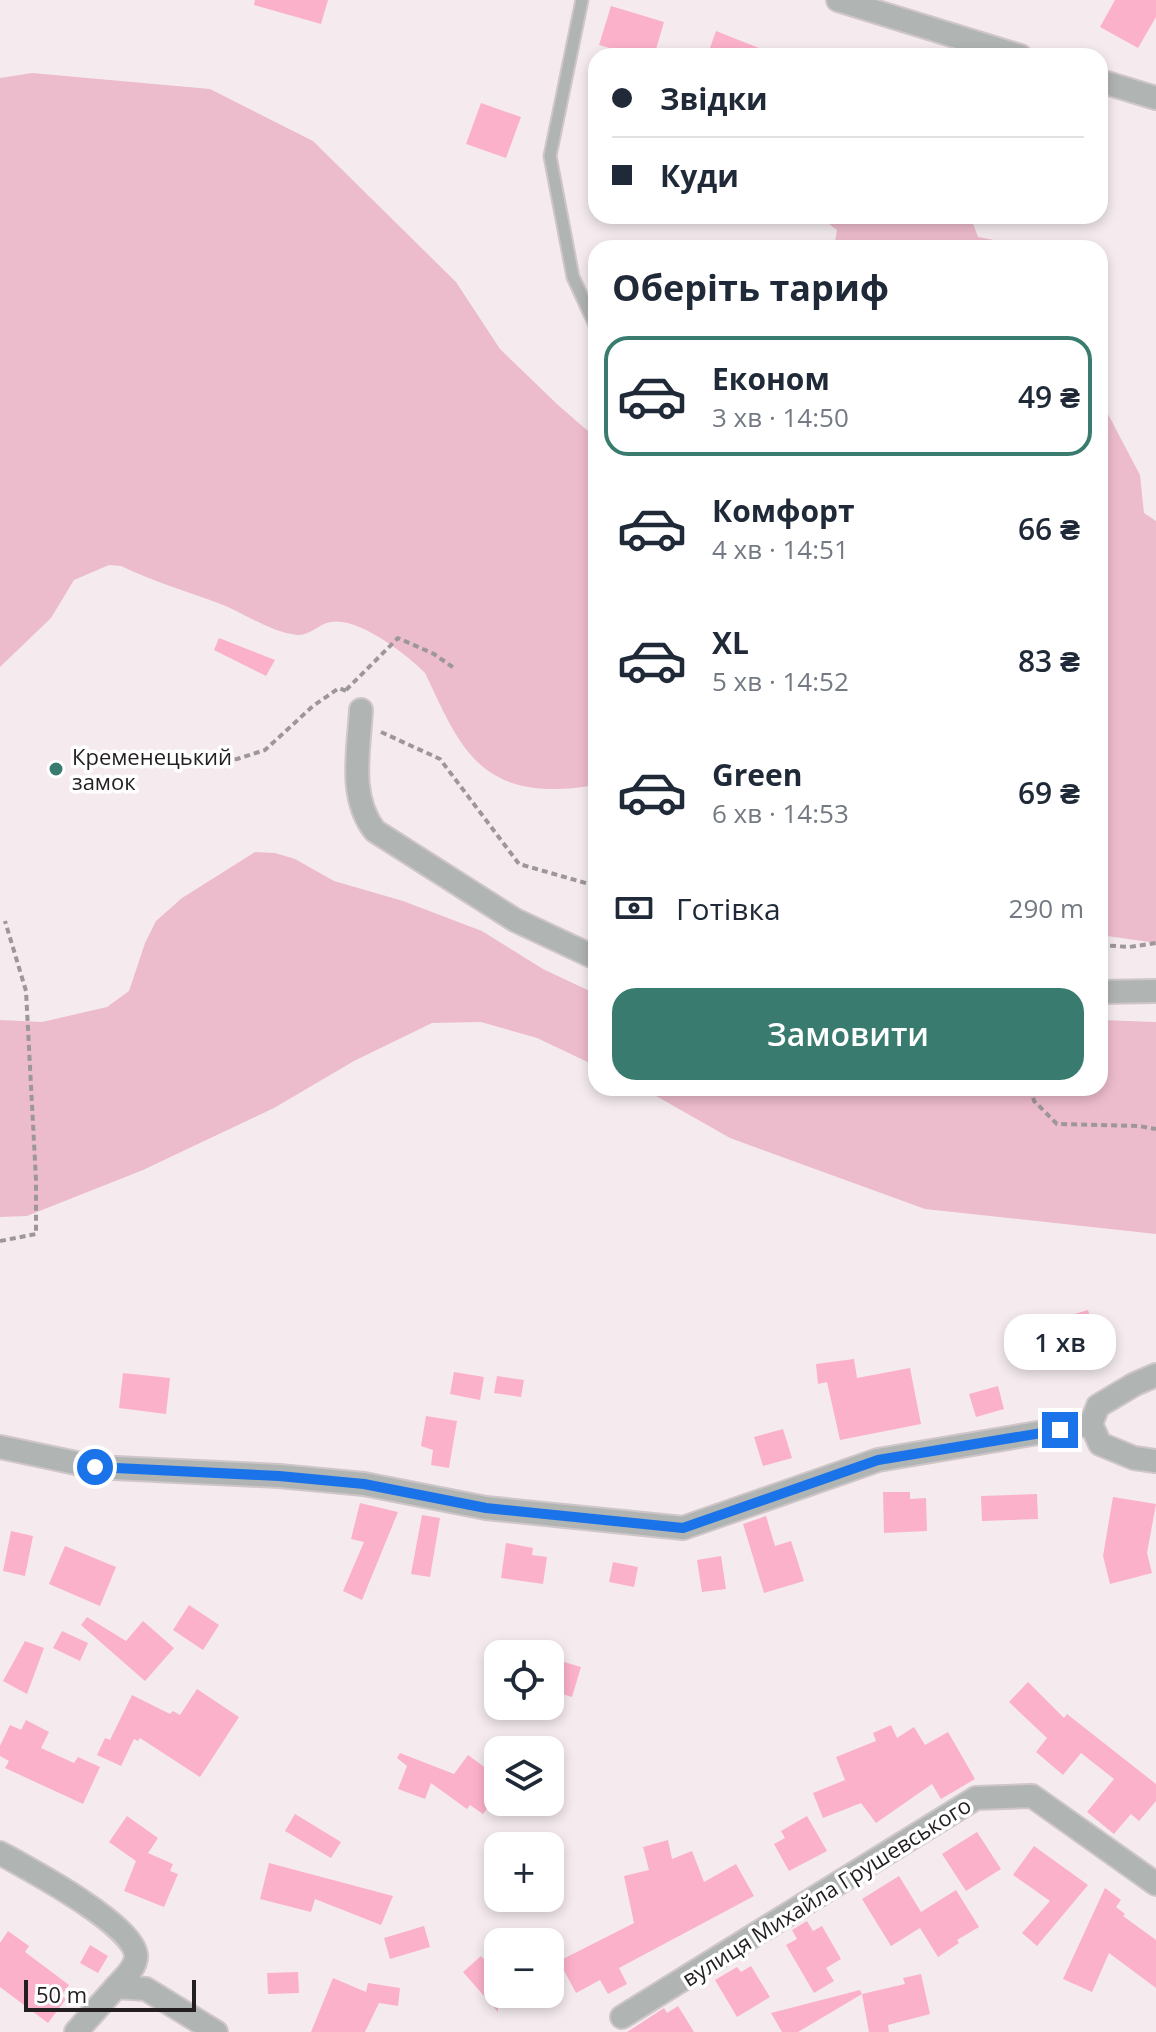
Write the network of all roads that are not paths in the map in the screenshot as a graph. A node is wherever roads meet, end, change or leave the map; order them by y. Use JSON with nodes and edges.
{"nodes":[{"id":1,"x":582,"y":0,"type":"edge"},
{"id":2,"x":838,"y":0,"type":"edge"},
{"id":3,"x":994,"y":48,"type":"edge"},
{"id":4,"x":1108,"y":83,"type":"edge"},
{"id":5,"x":1156,"y":98,"type":"edge"},
{"id":6,"x":588,"y":310,"type":"edge"},
{"id":7,"x":360,"y":716,"type":"road end"},
{"id":8,"x":588,"y":954,"type":"edge"},
{"id":9,"x":1156,"y":991,"type":"edge"},
{"id":10,"x":1108,"y":992,"type":"edge"},
{"id":11,"x":1156,"y":1375,"type":"edge"},
{"id":12,"x":1091,"y":1424,"type":"junction"},
{"id":13,"x":0,"y":1447,"type":"edge"},
{"id":14,"x":1156,"y":1461,"type":"edge"},
{"id":15,"x":0,"y":1853,"type":"edge"},
{"id":16,"x":1156,"y":1884,"type":"edge"},
{"id":17,"x":116,"y":1987,"type":"junction"},
{"id":18,"x":622,"y":2017,"type":"dead end"},
{"id":19,"x":76,"y":2032,"type":"edge"},
{"id":20,"x":216,"y":2032,"type":"edge"}],
"edges":[{"from":1,"to":6,"type":"lane"},
{"from":2,"to":3,"type":"street"},
{"from":4,"to":5,"type":"street"},
{"from":7,"to":8,"type":"street"},
{"from":9,"to":10,"type":"street"},
{"from":11,"to":12,"type":"street"},
{"from":12,"to":13,"type":"street"},
{"from":12,"to":14,"type":"street"},
{"from":15,"to":17,"type":"street"},
{"from":16,"to":18,"type":"street","name":"вулиця Михайла Грушевського"},
{"from":17,"to":19,"type":"street"},
{"from":17,"to":20,"type":"street"}]}
